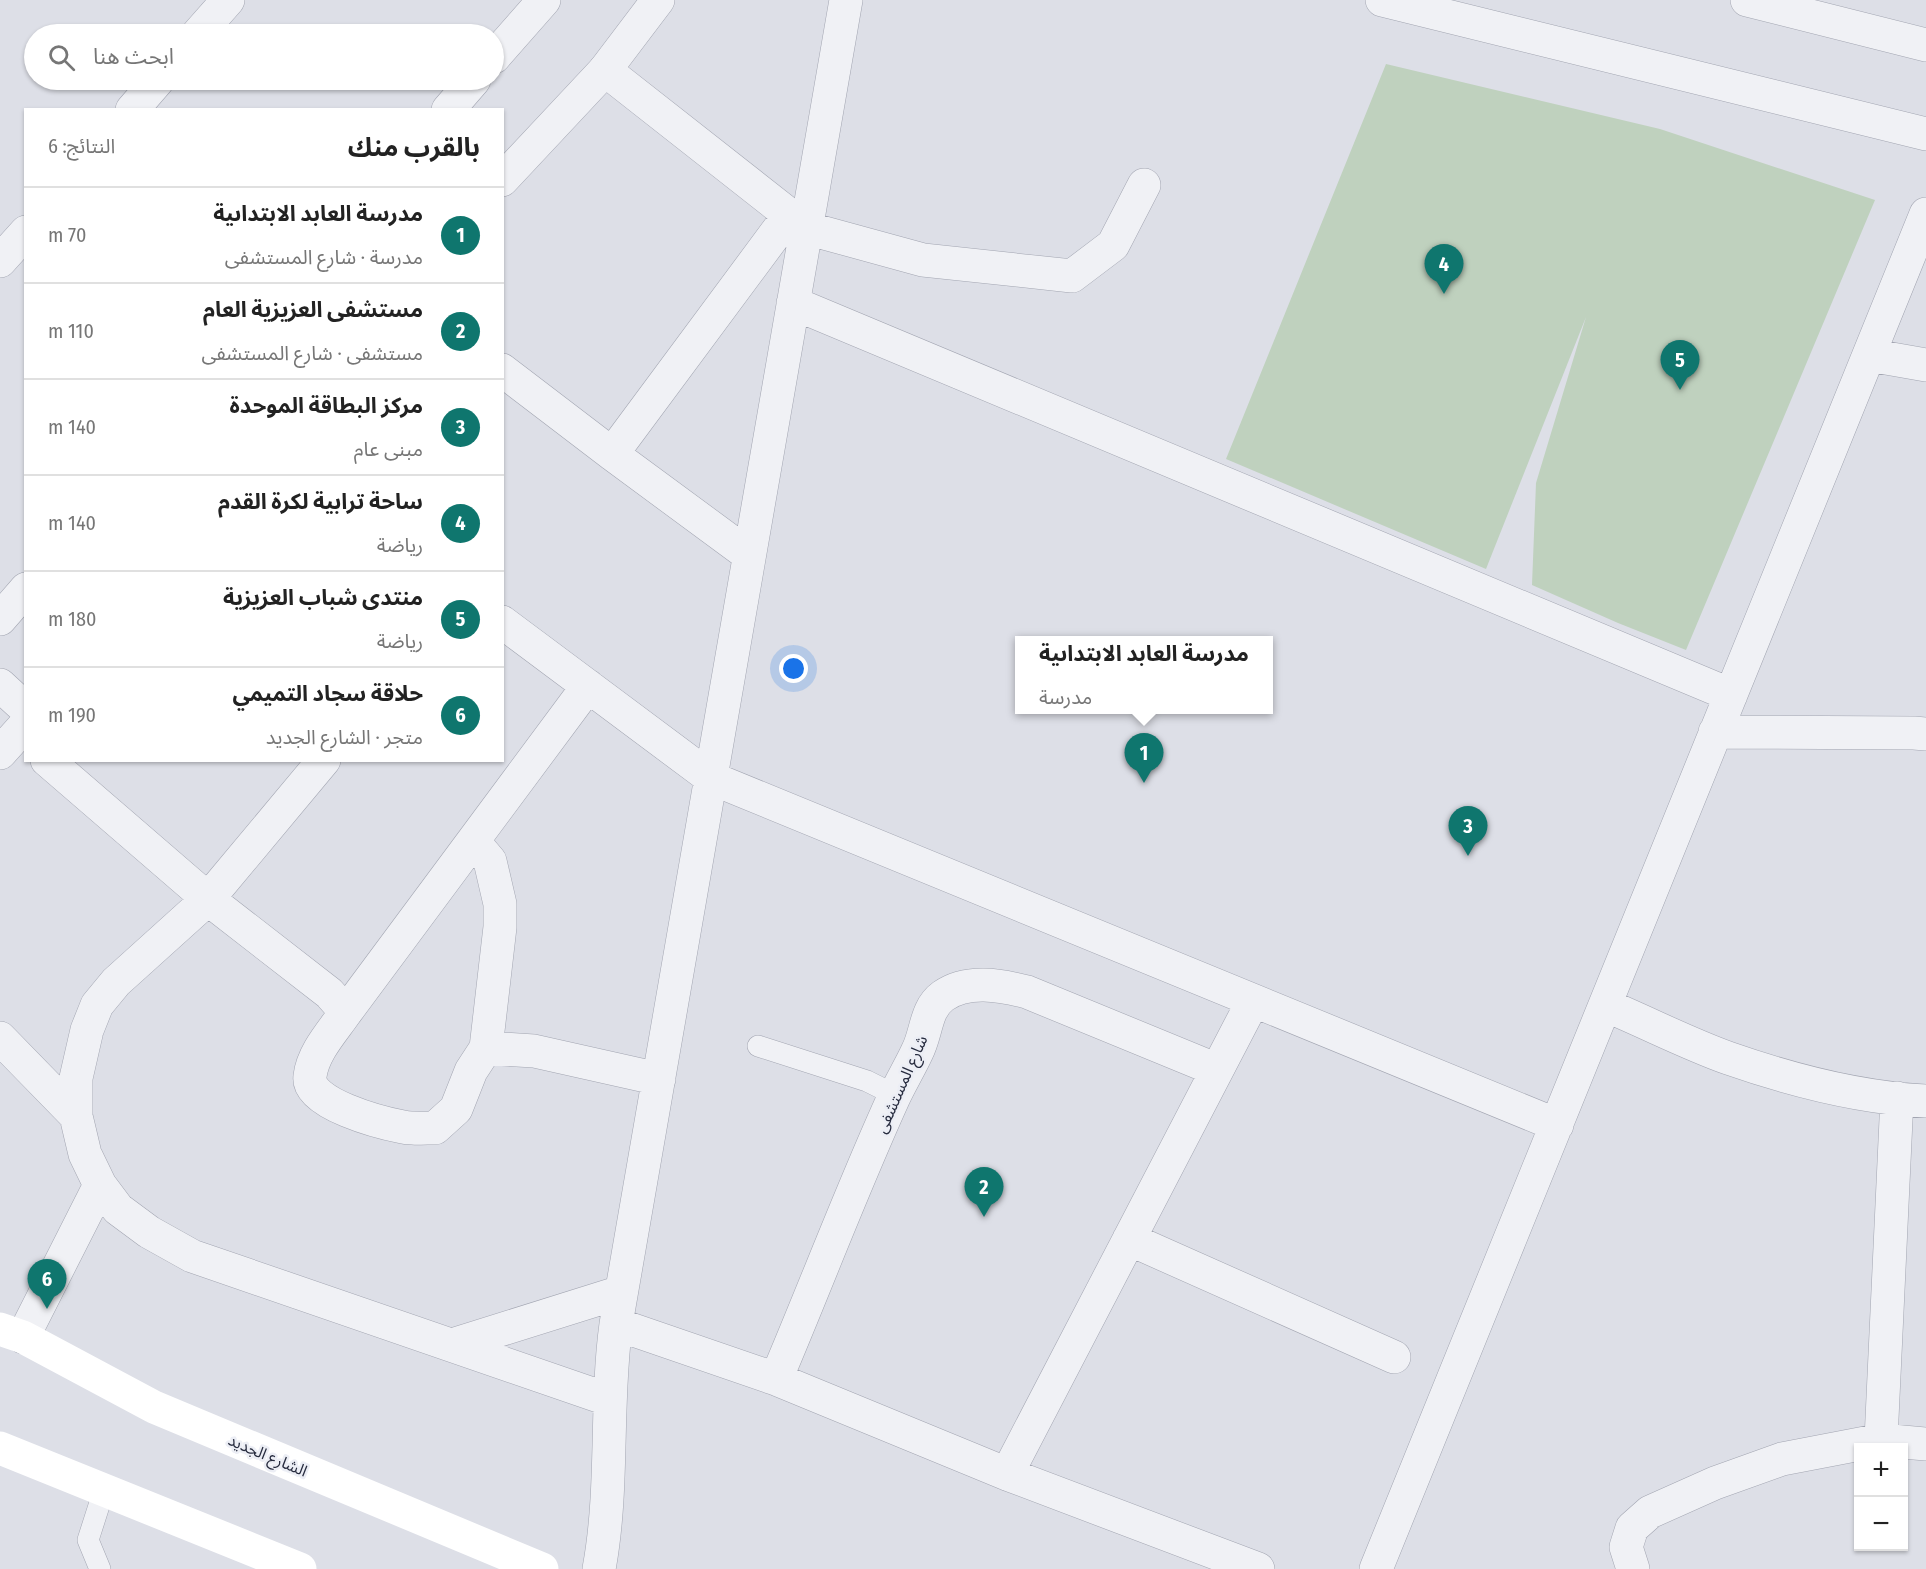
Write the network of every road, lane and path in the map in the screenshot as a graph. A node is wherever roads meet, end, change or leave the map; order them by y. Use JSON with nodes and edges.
{"nodes":[{"id":1,"x":228,"y":0,"type":"edge"},
{"id":2,"x":544,"y":0,"type":"edge"},
{"id":3,"x":658,"y":0,"type":"edge"},
{"id":4,"x":846,"y":0,"type":"edge"},
{"id":5,"x":1382,"y":0,"type":"edge"},
{"id":6,"x":1747,"y":0,"type":"edge"},
{"id":7,"x":207,"y":24,"type":"edge"},
{"id":8,"x":1926,"y":45,"type":"edge"},
{"id":9,"x":504,"y":46,"type":"edge"},
{"id":10,"x":605,"y":70,"type":"junction"},
{"id":11,"x":149,"y":90,"type":"edge"},
{"id":12,"x":465,"y":90,"type":"edge"},
{"id":13,"x":134,"y":108,"type":"edge"},
{"id":14,"x":450,"y":108,"type":"edge"},
{"id":15,"x":1926,"y":134,"type":"edge"},
{"id":16,"x":504,"y":178,"type":"edge"},
{"id":17,"x":1144,"y":184,"type":"dead end"},
{"id":18,"x":1926,"y":214,"type":"edge"},
{"id":19,"x":798,"y":221,"type":"junction"},
{"id":20,"x":24,"y":234,"type":"edge"},
{"id":21,"x":0,"y":261,"type":"edge"},
{"id":22,"x":793,"y":303,"type":"junction"},
{"id":23,"x":1869,"y":355,"type":"junction"},
{"id":24,"x":1926,"y":365,"type":"edge"},
{"id":25,"x":504,"y":372,"type":"edge"},
{"id":26,"x":612,"y":454,"type":"junction"},
{"id":27,"x":749,"y":555,"type":"junction"},
{"id":28,"x":504,"y":623,"type":"edge"},
{"id":29,"x":0,"y":685,"type":"edge"},
{"id":30,"x":588,"y":686,"type":"junction"},
{"id":31,"x":1731,"y":695,"type":"junction"},
{"id":32,"x":19,"y":732,"type":"edge"},
{"id":33,"x":1716,"y":732,"type":"junction"},
{"id":34,"x":1926,"y":734,"type":"edge"},
{"id":35,"x":49,"y":762,"type":"edge"},
{"id":36,"x":322,"y":762,"type":"edge"},
{"id":37,"x":711,"y":778,"type":"junction"},
{"id":38,"x":473,"y":841,"type":"junction"},
{"id":39,"x":208,"y":899,"type":"junction"},
{"id":40,"x":1253,"y":1001,"type":"junction"},
{"id":41,"x":1605,"y":1005,"type":"junction"},
{"id":42,"x":346,"y":1012,"type":"junction"},
{"id":43,"x":0,"y":1038,"type":"edge"},
{"id":44,"x":758,"y":1046,"type":"dead end"},
{"id":45,"x":486,"y":1048,"type":"junction"},
{"id":46,"x":1217,"y":1070,"type":"junction"},
{"id":47,"x":659,"y":1079,"type":"junction"},
{"id":48,"x":895,"y":1095,"type":"junction"},
{"id":49,"x":1912,"y":1100,"type":"edge"},
{"id":50,"x":76,"y":1116,"type":"junction"},
{"id":51,"x":1557,"y":1125,"type":"junction"},
{"id":52,"x":100,"y":1185,"type":"junction"},
{"id":53,"x":1129,"y":1239,"type":"junction"},
{"id":54,"x":621,"y":1292,"type":"junction"},
{"id":55,"x":616,"y":1324,"type":"junction"},
{"id":56,"x":12,"y":1333,"type":"edge"},
{"id":57,"x":452,"y":1345,"type":"junction"},
{"id":58,"x":1394,"y":1357,"type":"dead end"},
{"id":59,"x":776,"y":1379,"type":"junction"},
{"id":60,"x":610,"y":1400,"type":"junction"},
{"id":61,"x":1881,"y":1440,"type":"junction"},
{"id":62,"x":1926,"y":1443,"type":"edge"},
{"id":63,"x":0,"y":1448,"type":"edge"},
{"id":64,"x":1007,"y":1473,"type":"junction"},
{"id":65,"x":104,"y":1490,"type":"junction"},
{"id":66,"x":100,"y":1569,"type":"edge"},
{"id":67,"x":300,"y":1569,"type":"edge"},
{"id":68,"x":542,"y":1569,"type":"edge"},
{"id":69,"x":599,"y":1569,"type":"edge"},
{"id":70,"x":1258,"y":1569,"type":"edge"},
{"id":71,"x":1376,"y":1569,"type":"edge"},
{"id":72,"x":1633,"y":1569,"type":"edge"}],
"edges":[{"from":1,"to":7,"type":"street"},
{"from":2,"to":9,"type":"street"},
{"from":3,"to":10,"type":"street"},
{"from":4,"to":19,"type":"street"},
{"from":5,"to":15,"type":"street"},
{"from":6,"to":8,"type":"street"},
{"from":10,"to":16,"type":"street"},
{"from":10,"to":19,"type":"street"},
{"from":11,"to":13,"type":"street"},
{"from":12,"to":14,"type":"street"},
{"from":17,"to":19,"type":"street"},
{"from":18,"to":23,"type":"street"},
{"from":19,"to":22,"type":"street"},
{"from":19,"to":26,"type":"street"},
{"from":20,"to":21,"type":"street"},
{"from":22,"to":27,"type":"street"},
{"from":22,"to":31,"type":"street"},
{"from":23,"to":24,"type":"street"},
{"from":23,"to":31,"type":"street"},
{"from":25,"to":26,"type":"street"},
{"from":26,"to":27,"type":"street"},
{"from":27,"to":37,"type":"street"},
{"from":28,"to":30,"type":"street"},
{"from":29,"to":32,"type":"street"},
{"from":30,"to":37,"type":"street"},
{"from":30,"to":38,"type":"street"},
{"from":31,"to":33,"type":"street"},
{"from":33,"to":34,"type":"street"},
{"from":33,"to":41,"type":"street"},
{"from":35,"to":39,"type":"street"},
{"from":36,"to":39,"type":"street"},
{"from":37,"to":40,"type":"street"},
{"from":37,"to":47,"type":"street"},
{"from":38,"to":42,"type":"street"},
{"from":38,"to":45,"type":"street"},
{"from":39,"to":42,"type":"street"},
{"from":39,"to":50,"type":"street"},
{"from":40,"to":46,"type":"street"},
{"from":40,"to":51,"type":"street"},
{"from":41,"to":49,"type":"street"},
{"from":41,"to":51,"type":"street"},
{"from":42,"to":45,"type":"street"},
{"from":43,"to":50,"type":"street"},
{"from":44,"to":48,"type":"lane"},
{"from":45,"to":47,"type":"street"},
{"from":46,"to":48,"type":"street","name":"شارع المستشفى"},
{"from":46,"to":53,"type":"street"},
{"from":47,"to":54,"type":"street"},
{"from":48,"to":59,"type":"street","name":"شارع المستشفى"},
{"from":49,"to":61,"type":"street"},
{"from":50,"to":52,"type":"street"},
{"from":51,"to":71,"type":"street"},
{"from":52,"to":56,"type":"street"},
{"from":52,"to":57,"type":"street"},
{"from":53,"to":58,"type":"street"},
{"from":53,"to":64,"type":"street"},
{"from":54,"to":55,"type":"street"},
{"from":54,"to":57,"type":"street"},
{"from":55,"to":59,"type":"street"},
{"from":55,"to":60,"type":"street"},
{"from":56,"to":68,"type":"main road","name":"الشارع الجديد"},
{"from":57,"to":60,"type":"street"},
{"from":59,"to":64,"type":"street"},
{"from":60,"to":69,"type":"street"},
{"from":61,"to":62,"type":"street"},
{"from":61,"to":72,"type":"street"},
{"from":63,"to":65,"type":"main road"},
{"from":64,"to":70,"type":"street"},
{"from":65,"to":66,"type":"lane"},
{"from":65,"to":67,"type":"main road"}]}
